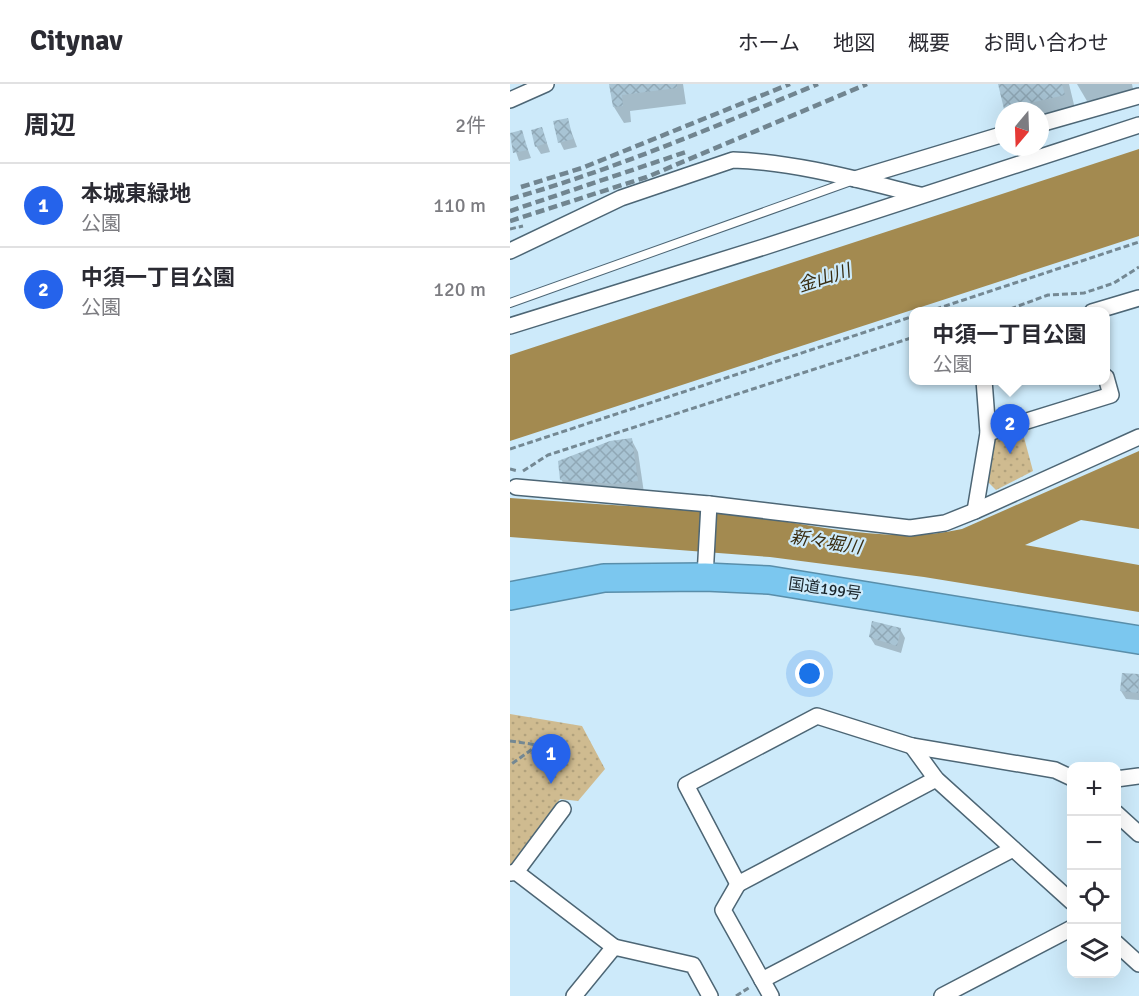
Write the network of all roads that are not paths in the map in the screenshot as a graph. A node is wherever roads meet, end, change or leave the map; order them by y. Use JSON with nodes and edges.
{"nodes":[{"id":1,"x":546,"y":84,"type":"edge"},
{"id":2,"x":1139,"y":96,"type":"edge"},
{"id":3,"x":510,"y":100,"type":"edge"},
{"id":4,"x":1049,"y":121,"type":"edge"},
{"id":5,"x":1139,"y":125,"type":"edge"},
{"id":6,"x":995,"y":137,"type":"edge"},
{"id":7,"x":855,"y":179,"type":"junction"},
{"id":8,"x":921,"y":195,"type":"junction"},
{"id":9,"x":510,"y":251,"type":"edge"},
{"id":10,"x":1139,"y":298,"type":"edge"},
{"id":11,"x":510,"y":303,"type":"edge"},
{"id":12,"x":1109,"y":307,"type":"edge"},
{"id":13,"x":510,"y":326,"type":"edge"},
{"id":14,"x":984,"y":385,"type":"edge"},
{"id":15,"x":1109,"y":385,"type":"edge"},
{"id":16,"x":988,"y":433,"type":"junction"},
{"id":17,"x":1139,"y":437,"type":"edge"},
{"id":18,"x":516,"y":487,"type":"road end"},
{"id":19,"x":709,"y":504,"type":"junction"},
{"id":20,"x":975,"y":511,"type":"junction"},
{"id":21,"x":705,"y":566,"type":"junction"},
{"id":22,"x":510,"y":596,"type":"edge"},
{"id":23,"x":1139,"y":640,"type":"edge"},
{"id":24,"x":912,"y":746,"type":"junction"},
{"id":25,"x":1067,"y":776,"type":"edge"},
{"id":26,"x":1139,"y":776,"type":"edge"},
{"id":27,"x":1121,"y":778,"type":"edge"},
{"id":28,"x":936,"y":779,"type":"junction"},
{"id":29,"x":563,"y":809,"type":"dead end"},
{"id":30,"x":1119,"y":816,"type":"edge"},
{"id":31,"x":1139,"y":834,"type":"edge"},
{"id":32,"x":1013,"y":849,"type":"junction"},
{"id":33,"x":513,"y":872,"type":"edge"},
{"id":34,"x":738,"y":884,"type":"junction"},
{"id":35,"x":1067,"y":898,"type":"edge"},
{"id":36,"x":1067,"y":929,"type":"edge"},
{"id":37,"x":614,"y":946,"type":"junction"},
{"id":38,"x":1121,"y":948,"type":"edge"},
{"id":39,"x":1139,"y":964,"type":"edge"},
{"id":40,"x":762,"y":980,"type":"junction"},
{"id":41,"x":574,"y":996,"type":"edge"},
{"id":42,"x":710,"y":996,"type":"edge"},
{"id":43,"x":771,"y":996,"type":"edge"},
{"id":44,"x":942,"y":996,"type":"edge"}],
"edges":[{"from":1,"to":3,"type":"street"},
{"from":2,"to":4,"type":"street"},
{"from":5,"to":8,"type":"street"},
{"from":6,"to":7,"type":"street"},
{"from":7,"to":8,"type":"street"},
{"from":7,"to":9,"type":"street"},
{"from":7,"to":11,"type":"lane"},
{"from":8,"to":13,"type":"street"},
{"from":10,"to":12,"type":"street"},
{"from":14,"to":16,"type":"street"},
{"from":15,"to":16,"type":"street"},
{"from":16,"to":20,"type":"street"},
{"from":17,"to":20,"type":"street"},
{"from":18,"to":19,"type":"street"},
{"from":19,"to":20,"type":"street"},
{"from":19,"to":21,"type":"street"},
{"from":21,"to":22,"type":"highway","name":"国道199号"},
{"from":21,"to":23,"type":"highway","name":"国道199号"},
{"from":24,"to":25,"type":"street"},
{"from":24,"to":28,"type":"street"},
{"from":24,"to":34,"type":"street"},
{"from":26,"to":27,"type":"street"},
{"from":28,"to":32,"type":"street"},
{"from":28,"to":34,"type":"street"},
{"from":29,"to":33,"type":"street"},
{"from":30,"to":31,"type":"street"},
{"from":32,"to":35,"type":"street"},
{"from":32,"to":40,"type":"street"},
{"from":33,"to":37,"type":"street"},
{"from":34,"to":40,"type":"street"},
{"from":36,"to":44,"type":"street"},
{"from":37,"to":41,"type":"street"},
{"from":37,"to":42,"type":"street"},
{"from":38,"to":39,"type":"street"},
{"from":40,"to":43,"type":"street"}]}
